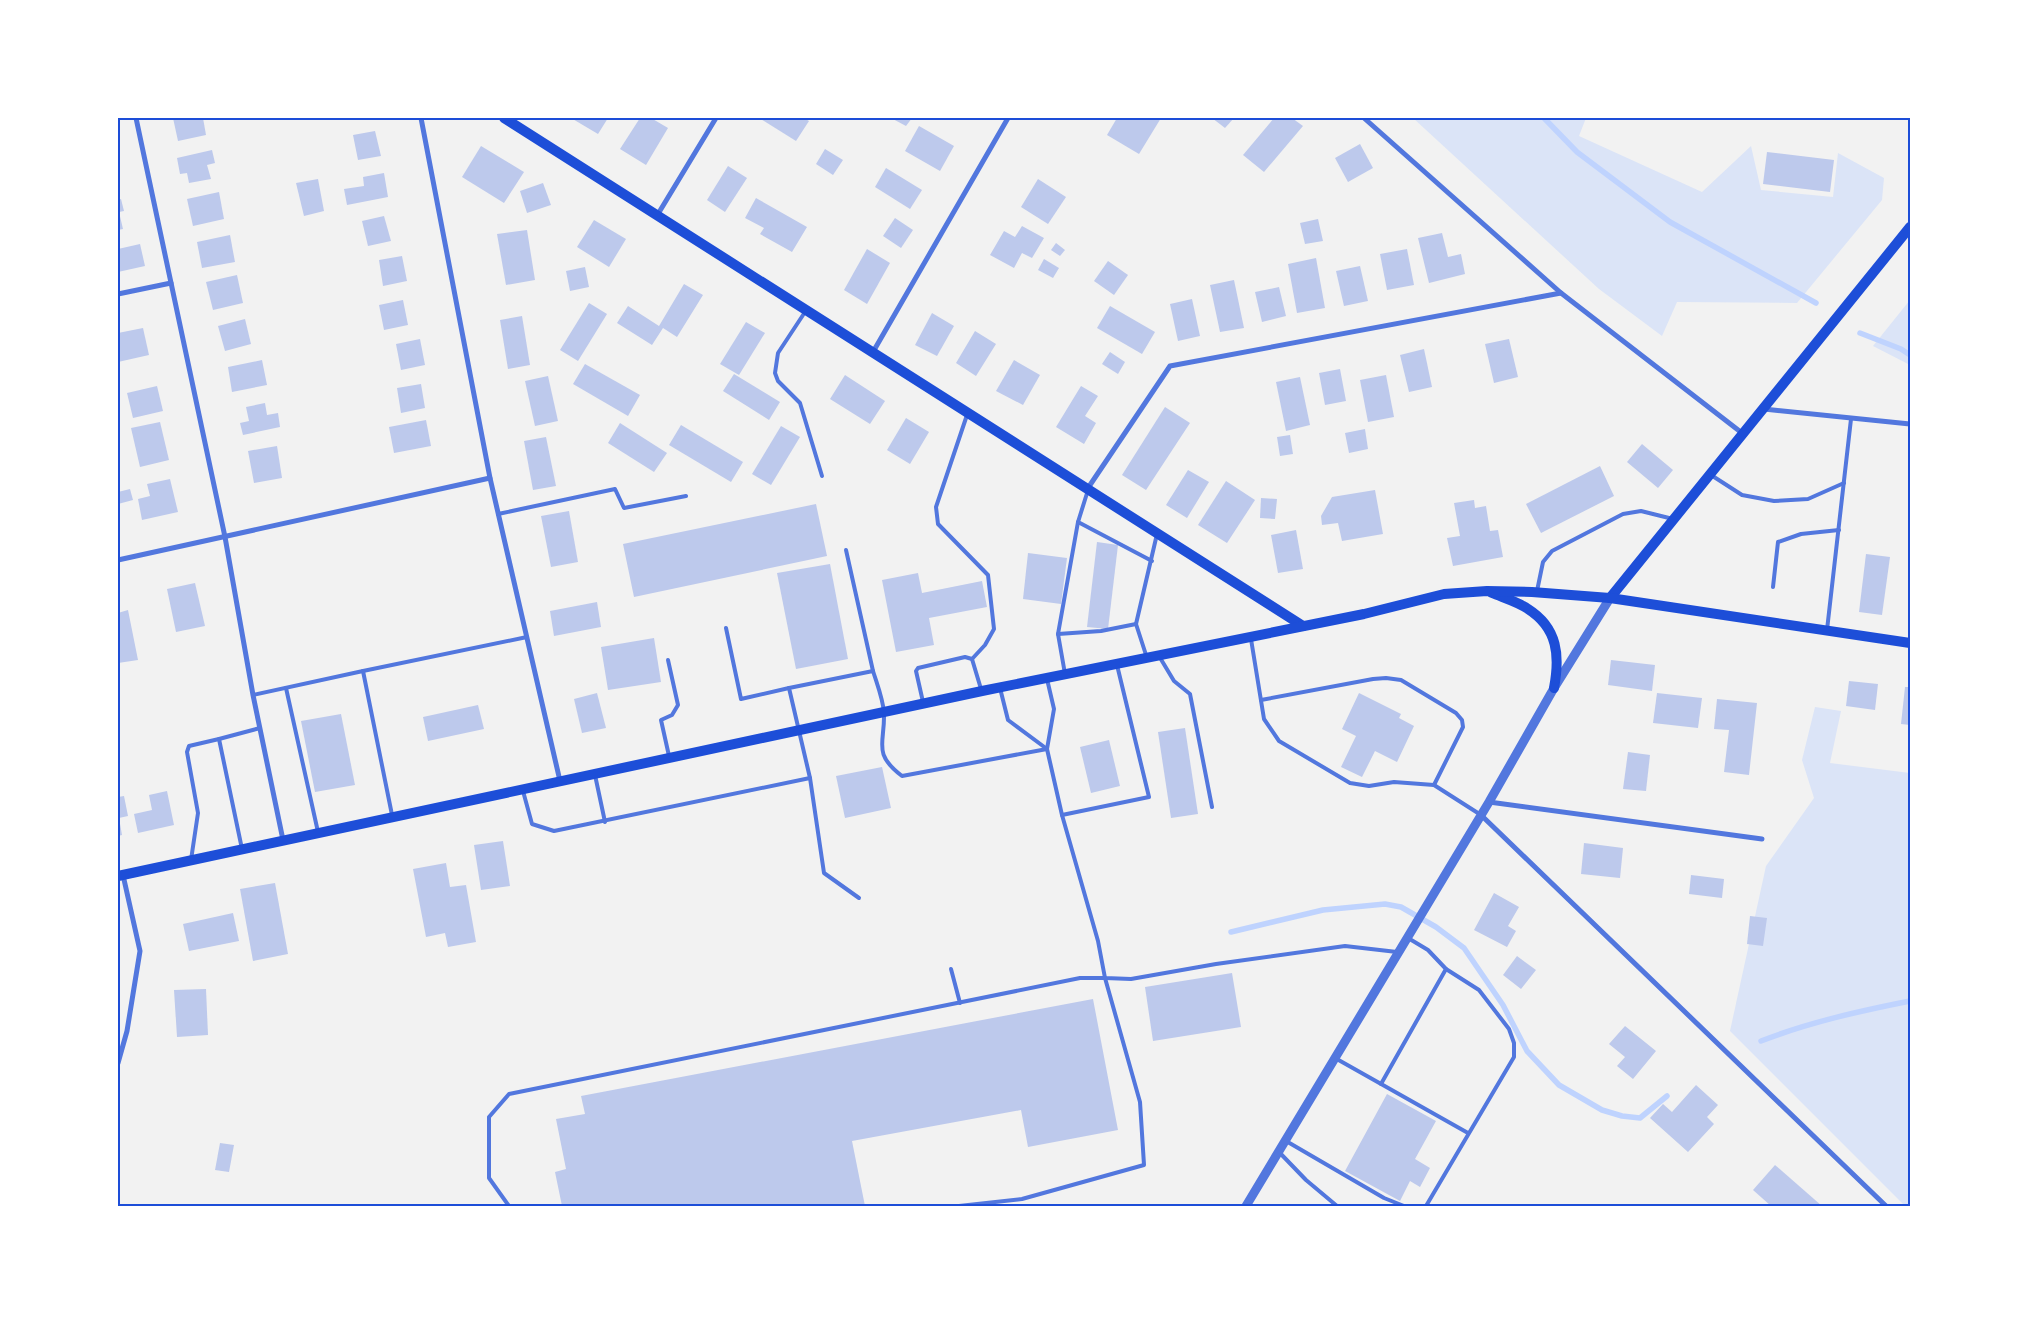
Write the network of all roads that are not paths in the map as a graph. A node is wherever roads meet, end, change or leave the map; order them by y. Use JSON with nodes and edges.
{"nodes":[{"id":1,"x":136,"y":118,"type":"edge"},
{"id":2,"x":421,"y":118,"type":"edge"},
{"id":3,"x":504,"y":118,"type":"edge"},
{"id":4,"x":716,"y":118,"type":"edge"},
{"id":5,"x":1008,"y":118,"type":"edge"},
{"id":6,"x":1364,"y":118,"type":"edge"},
{"id":7,"x":658,"y":214,"type":"junction"},
{"id":8,"x":1910,"y":226,"type":"edge"},
{"id":9,"x":171,"y":283,"type":"junction"},
{"id":10,"x":1561,"y":293,"type":"junction"},
{"id":11,"x":118,"y":294,"type":"edge"},
{"id":12,"x":807,"y":310,"type":"junction"},
{"id":13,"x":873,"y":352,"type":"junction"},
{"id":14,"x":1762,"y":408,"type":"junction"},
{"id":15,"x":968,"y":412,"type":"junction"},
{"id":16,"x":1851,"y":418,"type":"junction"},
{"id":17,"x":1910,"y":424,"type":"edge"},
{"id":18,"x":1742,"y":433,"type":"junction"},
{"id":19,"x":1709,"y":474,"type":"junction"},
{"id":20,"x":822,"y":476,"type":"dead end"},
{"id":21,"x":490,"y":478,"type":"junction"},
{"id":22,"x":1844,"y":483,"type":"junction"},
{"id":23,"x":1088,"y":488,"type":"junction"},
{"id":24,"x":686,"y":496,"type":"dead end"},
{"id":25,"x":498,"y":514,"type":"junction"},
{"id":26,"x":1673,"y":519,"type":"junction"},
{"id":27,"x":1078,"y":522,"type":"junction"},
{"id":28,"x":1839,"y":530,"type":"junction"},
{"id":29,"x":1157,"y":534,"type":"junction"},
{"id":30,"x":226,"y":537,"type":"junction"},
{"id":31,"x":846,"y":550,"type":"dead end"},
{"id":32,"x":118,"y":560,"type":"edge"},
{"id":33,"x":1152,"y":561,"type":"junction"},
{"id":34,"x":1773,"y":587,"type":"dead end"},
{"id":35,"x":1487,"y":591,"type":"junction"},
{"id":36,"x":1537,"y":592,"type":"junction"},
{"id":37,"x":1610,"y":598,"type":"junction"},
{"id":38,"x":1136,"y":624,"type":"junction"},
{"id":39,"x":1304,"y":626,"type":"junction"},
{"id":40,"x":726,"y":628,"type":"dead end"},
{"id":41,"x":1827,"y":630,"type":"junction"},
{"id":42,"x":1058,"y":634,"type":"junction"},
{"id":43,"x":1251,"y":636,"type":"junction"},
{"id":44,"x":526,"y":637,"type":"junction"},
{"id":45,"x":1910,"y":643,"type":"edge"},
{"id":46,"x":1159,"y":655,"type":"junction"},
{"id":47,"x":1146,"y":658,"type":"junction"},
{"id":48,"x":972,"y":659,"type":"junction"},
{"id":49,"x":668,"y":660,"type":"dead end"},
{"id":50,"x":1117,"y":664,"type":"junction"},
{"id":51,"x":873,"y":671,"type":"junction"},
{"id":52,"x":362,"y":672,"type":"junction"},
{"id":53,"x":1066,"y":675,"type":"junction"},
{"id":54,"x":1047,"y":680,"type":"junction"},
{"id":55,"x":286,"y":688,"type":"junction"},
{"id":56,"x":789,"y":688,"type":"junction"},
{"id":57,"x":1000,"y":688,"type":"junction"},
{"id":58,"x":1554,"y":688,"type":"junction"},
{"id":59,"x":982,"y":692,"type":"junction"},
{"id":60,"x":253,"y":695,"type":"junction"},
{"id":61,"x":1261,"y":700,"type":"junction"},
{"id":62,"x":924,"y":704,"type":"junction"},
{"id":63,"x":884,"y":713,"type":"junction"},
{"id":64,"x":260,"y":728,"type":"junction"},
{"id":65,"x":798,"y":731,"type":"junction"},
{"id":66,"x":219,"y":739,"type":"junction"},
{"id":67,"x":1047,"y":749,"type":"junction"},
{"id":68,"x":670,"y":758,"type":"junction"},
{"id":69,"x":594,"y":774,"type":"junction"},
{"id":70,"x":810,"y":778,"type":"junction"},
{"id":71,"x":560,"y":782,"type":"junction"},
{"id":72,"x":1434,"y":785,"type":"junction"},
{"id":73,"x":522,"y":789,"type":"junction"},
{"id":74,"x":1489,"y":802,"type":"junction"},
{"id":75,"x":1212,"y":807,"type":"dead end"},
{"id":76,"x":1062,"y":815,"type":"junction"},
{"id":77,"x":1481,"y":815,"type":"junction"},
{"id":78,"x":393,"y":817,"type":"junction"},
{"id":79,"x":606,"y":822,"type":"junction"},
{"id":80,"x":318,"y":833,"type":"junction"},
{"id":81,"x":1762,"y":839,"type":"dead end"},
{"id":82,"x":283,"y":840,"type":"junction"},
{"id":83,"x":242,"y":849,"type":"junction"},
{"id":84,"x":191,"y":860,"type":"junction"},
{"id":85,"x":120,"y":875,"type":"edge"},
{"id":86,"x":859,"y":898,"type":"dead end"},
{"id":87,"x":1406,"y":937,"type":"junction"},
{"id":88,"x":1397,"y":952,"type":"junction"},
{"id":89,"x":951,"y":970,"type":"dead end"},
{"id":90,"x":1446,"y":970,"type":"junction"},
{"id":91,"x":1105,"y":978,"type":"junction"},
{"id":92,"x":960,"y":1003,"type":"junction"},
{"id":93,"x":1335,"y":1058,"type":"junction"},
{"id":94,"x":118,"y":1063,"type":"edge"},
{"id":95,"x":1381,"y":1084,"type":"junction"},
{"id":96,"x":1468,"y":1132,"type":"junction"},
{"id":97,"x":1285,"y":1141,"type":"junction"},
{"id":98,"x":1279,"y":1152,"type":"junction"},
{"id":99,"x":509,"y":1206,"type":"edge"},
{"id":100,"x":959,"y":1206,"type":"edge"},
{"id":101,"x":1246,"y":1206,"type":"edge"},
{"id":102,"x":1337,"y":1206,"type":"edge"},
{"id":103,"x":1404,"y":1206,"type":"edge"},
{"id":104,"x":1426,"y":1206,"type":"edge"},
{"id":105,"x":1886,"y":1206,"type":"edge"}],
"edges":[{"from":1,"to":9,"type":"street"},
{"from":2,"to":21,"type":"street"},
{"from":3,"to":7,"type":"main road"},
{"from":4,"to":7,"type":"street"},
{"from":5,"to":13,"type":"street"},
{"from":6,"to":10,"type":"street"},
{"from":7,"to":12,"type":"main road"},
{"from":8,"to":14,"type":"main road"},
{"from":9,"to":11,"type":"street"},
{"from":9,"to":30,"type":"street"},
{"from":10,"to":18,"type":"street"},
{"from":10,"to":23,"type":"street"},
{"from":12,"to":13,"type":"main road"},
{"from":12,"to":20,"type":"lane"},
{"from":13,"to":15,"type":"main road"},
{"from":14,"to":16,"type":"street"},
{"from":14,"to":18,"type":"main road"},
{"from":15,"to":23,"type":"main road"},
{"from":15,"to":48,"type":"lane"},
{"from":16,"to":17,"type":"street"},
{"from":16,"to":22,"type":"lane"},
{"from":18,"to":19,"type":"main road"},
{"from":19,"to":22,"type":"lane"},
{"from":19,"to":26,"type":"main road"},
{"from":21,"to":25,"type":"street"},
{"from":21,"to":30,"type":"street"},
{"from":22,"to":28,"type":"lane"},
{"from":23,"to":27,"type":"lane"},
{"from":23,"to":29,"type":"main road"},
{"from":24,"to":25,"type":"lane"},
{"from":25,"to":44,"type":"street"},
{"from":26,"to":36,"type":"lane"},
{"from":26,"to":37,"type":"main road"},
{"from":27,"to":33,"type":"lane"},
{"from":27,"to":42,"type":"lane"},
{"from":28,"to":34,"type":"lane"},
{"from":28,"to":41,"type":"lane"},
{"from":29,"to":33,"type":"lane"},
{"from":29,"to":39,"type":"main road"},
{"from":30,"to":32,"type":"street"},
{"from":30,"to":60,"type":"street"},
{"from":31,"to":51,"type":"lane"},
{"from":33,"to":38,"type":"lane"},
{"from":35,"to":36,"type":"main road"},
{"from":35,"to":39,"type":"main road"},
{"from":35,"to":58,"type":"main road"},
{"from":36,"to":37,"type":"main road"},
{"from":37,"to":41,"type":"main road"},
{"from":37,"to":58,"type":"street"},
{"from":38,"to":42,"type":"lane"},
{"from":38,"to":47,"type":"lane"},
{"from":39,"to":43,"type":"main road"},
{"from":40,"to":56,"type":"lane"},
{"from":41,"to":45,"type":"main road"},
{"from":42,"to":53,"type":"lane"},
{"from":43,"to":46,"type":"main road"},
{"from":43,"to":61,"type":"lane"},
{"from":44,"to":52,"type":"lane"},
{"from":44,"to":71,"type":"street"},
{"from":46,"to":47,"type":"main road"},
{"from":46,"to":75,"type":"lane"},
{"from":47,"to":50,"type":"main road"},
{"from":48,"to":59,"type":"lane"},
{"from":48,"to":62,"type":"lane"},
{"from":49,"to":68,"type":"lane"},
{"from":50,"to":53,"type":"main road"},
{"from":50,"to":76,"type":"lane"},
{"from":51,"to":56,"type":"lane"},
{"from":51,"to":63,"type":"lane"},
{"from":52,"to":55,"type":"lane"},
{"from":52,"to":78,"type":"lane"},
{"from":53,"to":54,"type":"main road"},
{"from":54,"to":57,"type":"main road"},
{"from":54,"to":67,"type":"lane"},
{"from":55,"to":60,"type":"lane"},
{"from":55,"to":80,"type":"lane"},
{"from":56,"to":65,"type":"lane"},
{"from":57,"to":59,"type":"main road"},
{"from":57,"to":67,"type":"lane"},
{"from":58,"to":74,"type":"street"},
{"from":59,"to":62,"type":"main road"},
{"from":60,"to":64,"type":"street"},
{"from":61,"to":72,"type":"lane"},
{"from":61,"to":72,"type":"lane"},
{"from":62,"to":63,"type":"main road"},
{"from":63,"to":65,"type":"main road"},
{"from":63,"to":67,"type":"lane"},
{"from":64,"to":66,"type":"lane"},
{"from":64,"to":82,"type":"street"},
{"from":65,"to":68,"type":"main road"},
{"from":65,"to":70,"type":"lane"},
{"from":66,"to":83,"type":"lane"},
{"from":66,"to":84,"type":"lane"},
{"from":67,"to":76,"type":"lane"},
{"from":68,"to":69,"type":"main road"},
{"from":69,"to":71,"type":"main road"},
{"from":69,"to":79,"type":"lane"},
{"from":70,"to":79,"type":"lane"},
{"from":70,"to":86,"type":"lane"},
{"from":71,"to":73,"type":"main road"},
{"from":72,"to":77,"type":"lane"},
{"from":73,"to":78,"type":"main road"},
{"from":73,"to":79,"type":"lane"},
{"from":74,"to":77,"type":"street"},
{"from":74,"to":81,"type":"street"},
{"from":76,"to":91,"type":"lane"},
{"from":77,"to":87,"type":"street"},
{"from":77,"to":105,"type":"street"},
{"from":78,"to":80,"type":"main road"},
{"from":80,"to":82,"type":"main road"},
{"from":82,"to":83,"type":"main road"},
{"from":83,"to":84,"type":"main road"},
{"from":84,"to":85,"type":"main road"},
{"from":85,"to":94,"type":"street"},
{"from":87,"to":88,"type":"street"},
{"from":87,"to":90,"type":"lane"},
{"from":88,"to":91,"type":"lane"},
{"from":88,"to":93,"type":"street"},
{"from":89,"to":92,"type":"lane"},
{"from":90,"to":95,"type":"lane"},
{"from":90,"to":96,"type":"lane"},
{"from":91,"to":92,"type":"lane"},
{"from":91,"to":100,"type":"lane"},
{"from":92,"to":99,"type":"lane"},
{"from":93,"to":95,"type":"lane"},
{"from":93,"to":97,"type":"street"},
{"from":95,"to":96,"type":"lane"},
{"from":96,"to":104,"type":"lane"},
{"from":97,"to":98,"type":"street"},
{"from":97,"to":103,"type":"lane"},
{"from":98,"to":101,"type":"street"},
{"from":98,"to":102,"type":"lane"}]}
